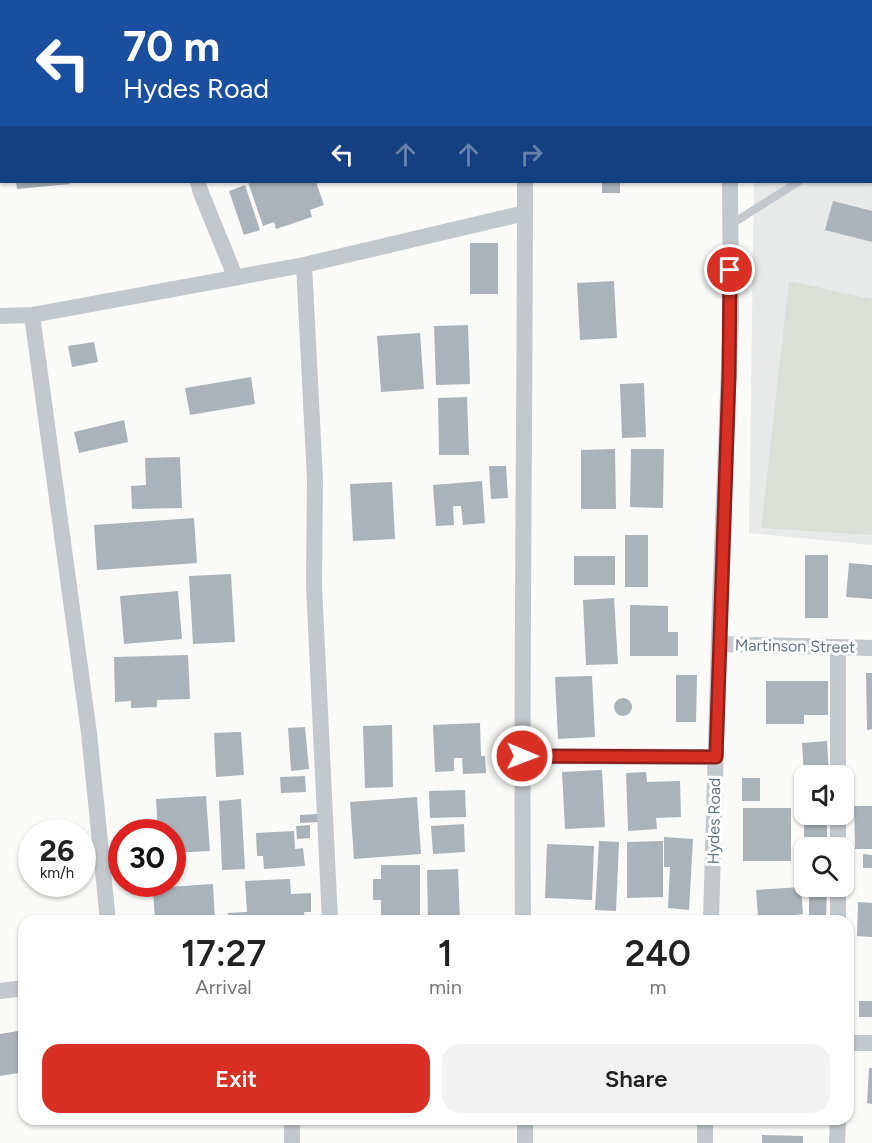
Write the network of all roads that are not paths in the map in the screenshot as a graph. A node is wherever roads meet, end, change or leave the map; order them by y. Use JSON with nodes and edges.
{"nodes":[{"id":1,"x":198,"y":183,"type":"edge"},
{"id":2,"x":525,"y":183,"type":"edge"},
{"id":3,"x":730,"y":183,"type":"edge"},
{"id":4,"x":796,"y":183,"type":"edge"},
{"id":5,"x":525,"y":213,"type":"junction"},
{"id":6,"x":729,"y":225,"type":"junction"},
{"id":7,"x":304,"y":265,"type":"junction"},
{"id":8,"x":235,"y":276,"type":"junction"},
{"id":9,"x":32,"y":315,"type":"junction"},
{"id":10,"x":0,"y":316,"type":"edge"},
{"id":11,"x":719,"y":644,"type":"junction"},
{"id":12,"x":838,"y":647,"type":"junction"},
{"id":13,"x":872,"y":648,"type":"edge"},
{"id":14,"x":522,"y":756,"type":"junction"},
{"id":15,"x":716,"y":757,"type":"junction"},
{"id":16,"x":838,"y":765,"type":"edge"},
{"id":17,"x":838,"y":897,"type":"edge"},
{"id":18,"x":107,"y":915,"type":"edge"},
{"id":19,"x":330,"y":915,"type":"edge"},
{"id":20,"x":523,"y":915,"type":"edge"},
{"id":21,"x":711,"y":915,"type":"edge"},
{"id":22,"x":838,"y":915,"type":"edge"},
{"id":23,"x":18,"y":989,"type":"edge"},
{"id":24,"x":0,"y":991,"type":"edge"},
{"id":25,"x":854,"y":1043,"type":"edge"},
{"id":26,"x":872,"y":1043,"type":"edge"},
{"id":27,"x":292,"y":1125,"type":"edge"},
{"id":28,"x":525,"y":1125,"type":"edge"},
{"id":29,"x":705,"y":1125,"type":"edge"},
{"id":30,"x":838,"y":1125,"type":"edge"},
{"id":31,"x":292,"y":1143,"type":"edge"},
{"id":32,"x":525,"y":1143,"type":"edge"},
{"id":33,"x":705,"y":1143,"type":"edge"},
{"id":34,"x":837,"y":1143,"type":"edge"}],
"edges":[{"from":1,"to":8,"type":"street"},
{"from":2,"to":5,"type":"street"},
{"from":3,"to":6,"type":"street","name":"Hydes Road"},
{"from":4,"to":6,"type":"lane"},
{"from":5,"to":7,"type":"street"},
{"from":5,"to":14,"type":"street"},
{"from":6,"to":11,"type":"street","name":"Hydes Road"},
{"from":7,"to":8,"type":"street"},
{"from":7,"to":19,"type":"street"},
{"from":8,"to":9,"type":"street"},
{"from":9,"to":10,"type":"street"},
{"from":9,"to":18,"type":"street"},
{"from":11,"to":12,"type":"street","name":"Martinson Street"},
{"from":11,"to":15,"type":"street","name":"Hydes Road"},
{"from":12,"to":13,"type":"street","name":"Martinson Street"},
{"from":12,"to":16,"type":"street"},
{"from":14,"to":15,"type":"street"},
{"from":14,"to":20,"type":"street"},
{"from":15,"to":21,"type":"street","name":"Hydes Road"},
{"from":17,"to":22,"type":"street"},
{"from":23,"to":24,"type":"street"},
{"from":25,"to":26,"type":"street"},
{"from":27,"to":31,"type":"street"},
{"from":28,"to":32,"type":"street"},
{"from":29,"to":33,"type":"street"},
{"from":30,"to":34,"type":"street"}]}
